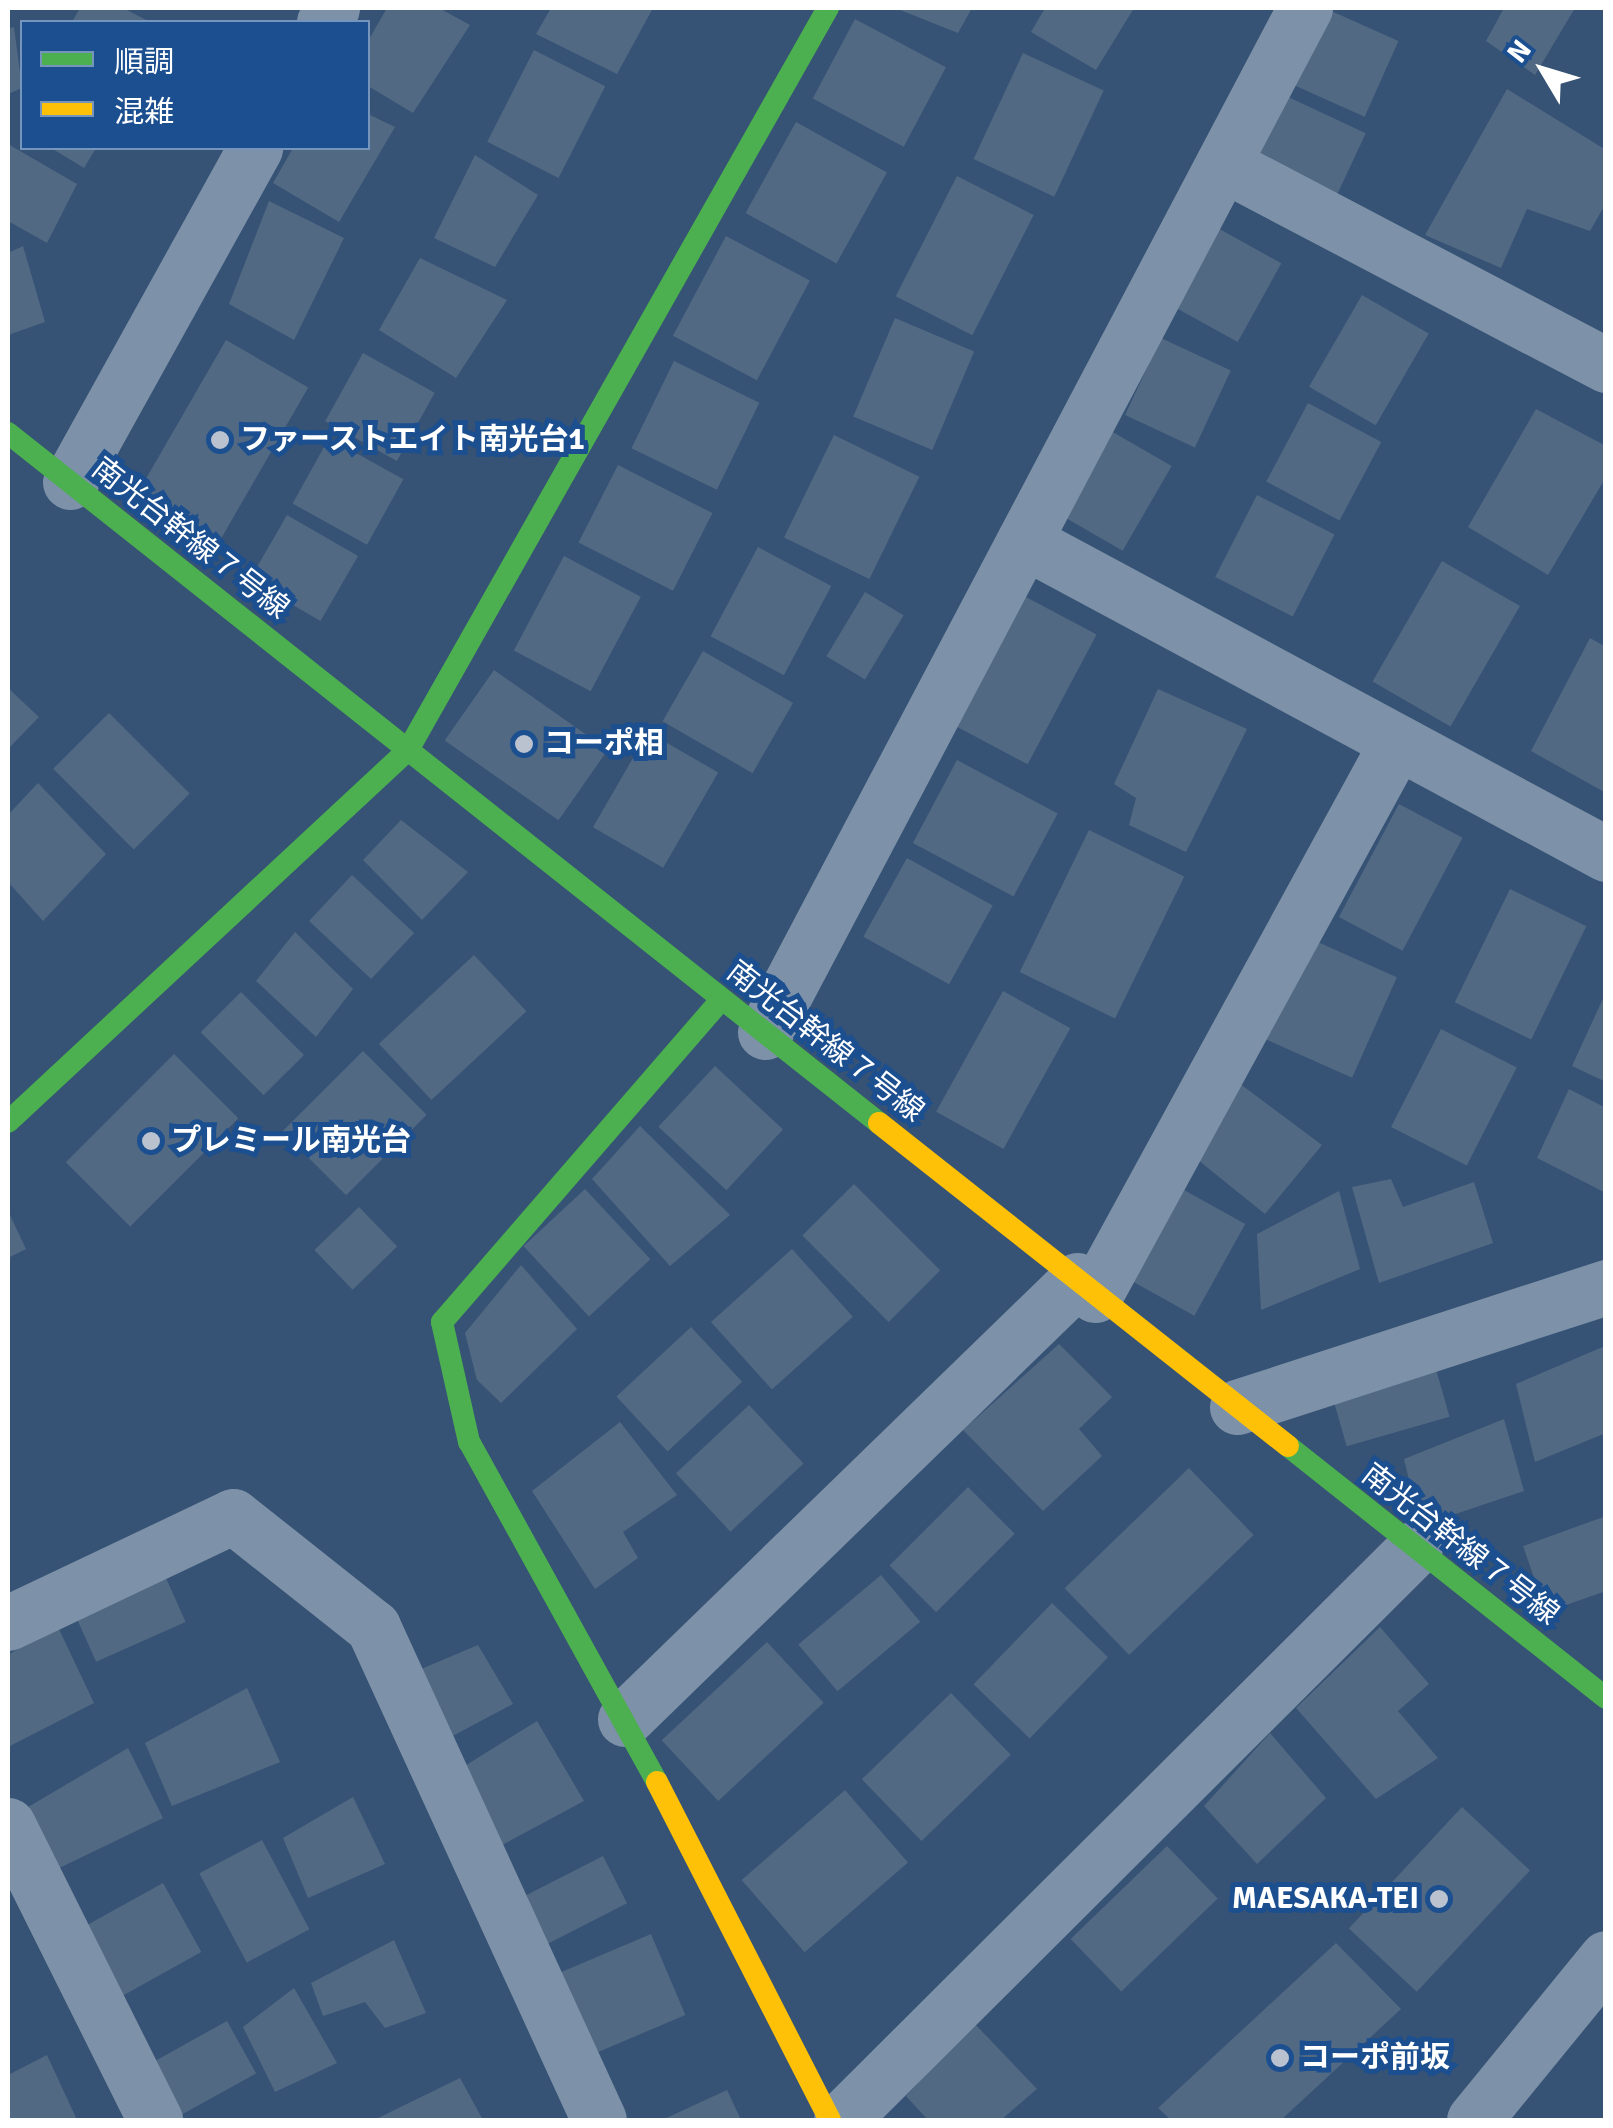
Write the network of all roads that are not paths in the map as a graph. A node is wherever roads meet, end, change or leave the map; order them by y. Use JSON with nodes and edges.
{"nodes":[{"id":1,"x":828,"y":8,"type":"edge"},
{"id":2,"x":1305,"y":8,"type":"edge"},
{"id":3,"x":253,"y":150,"type":"edge"},
{"id":4,"x":1223,"y":164,"type":"junction"},
{"id":5,"x":1606,"y":366,"type":"edge"},
{"id":6,"x":8,"y":433,"type":"edge"},
{"id":7,"x":70,"y":482,"type":"junction"},
{"id":8,"x":1024,"y":541,"type":"junction"},
{"id":9,"x":1397,"y":742,"type":"junction"},
{"id":10,"x":408,"y":750,"type":"junction"},
{"id":11,"x":1606,"y":854,"type":"edge"},
{"id":12,"x":722,"y":999,"type":"junction"},
{"id":13,"x":765,"y":1032,"type":"junction"},
{"id":14,"x":8,"y":1122,"type":"edge"},
{"id":15,"x":1086,"y":1288,"type":"junction"},
{"id":16,"x":1606,"y":1288,"type":"edge"},
{"id":17,"x":1236,"y":1407,"type":"junction"},
{"id":18,"x":1415,"y":1548,"type":"junction"},
{"id":19,"x":8,"y":1623,"type":"edge"},
{"id":20,"x":1606,"y":1698,"type":"edge"},
{"id":21,"x":625,"y":1719,"type":"junction"},
{"id":22,"x":8,"y":1825,"type":"edge"},
{"id":23,"x":1606,"y":1958,"type":"edge"},
{"id":24,"x":155,"y":2120,"type":"edge"},
{"id":25,"x":598,"y":2120,"type":"edge"},
{"id":26,"x":830,"y":2120,"type":"edge"},
{"id":27,"x":841,"y":2120,"type":"edge"},
{"id":28,"x":1474,"y":2120,"type":"edge"}],
"edges":[{"from":1,"to":10,"type":"street"},
{"from":2,"to":4,"type":"street"},
{"from":3,"to":7,"type":"street"},
{"from":4,"to":5,"type":"street"},
{"from":4,"to":8,"type":"street"},
{"from":6,"to":7,"type":"street","name":"南光台幹線７号線"},
{"from":7,"to":10,"type":"street","name":"南光台幹線７号線"},
{"from":8,"to":9,"type":"street"},
{"from":8,"to":13,"type":"street"},
{"from":9,"to":11,"type":"street"},
{"from":9,"to":15,"type":"street"},
{"from":10,"to":12,"type":"street","name":"南光台幹線７号線"},
{"from":10,"to":14,"type":"street"},
{"from":12,"to":13,"type":"street","name":"南光台幹線７号線"},
{"from":12,"to":21,"type":"street"},
{"from":13,"to":15,"type":"street","name":"南光台幹線７号線"},
{"from":15,"to":17,"type":"street","name":"南光台幹線７号線"},
{"from":15,"to":21,"type":"street"},
{"from":16,"to":17,"type":"street"},
{"from":17,"to":18,"type":"street","name":"南光台幹線７号線"},
{"from":18,"to":20,"type":"street","name":"南光台幹線７号線"},
{"from":18,"to":27,"type":"street"},
{"from":19,"to":25,"type":"street"},
{"from":21,"to":26,"type":"street"},
{"from":22,"to":24,"type":"street"},
{"from":23,"to":28,"type":"street"}]}
